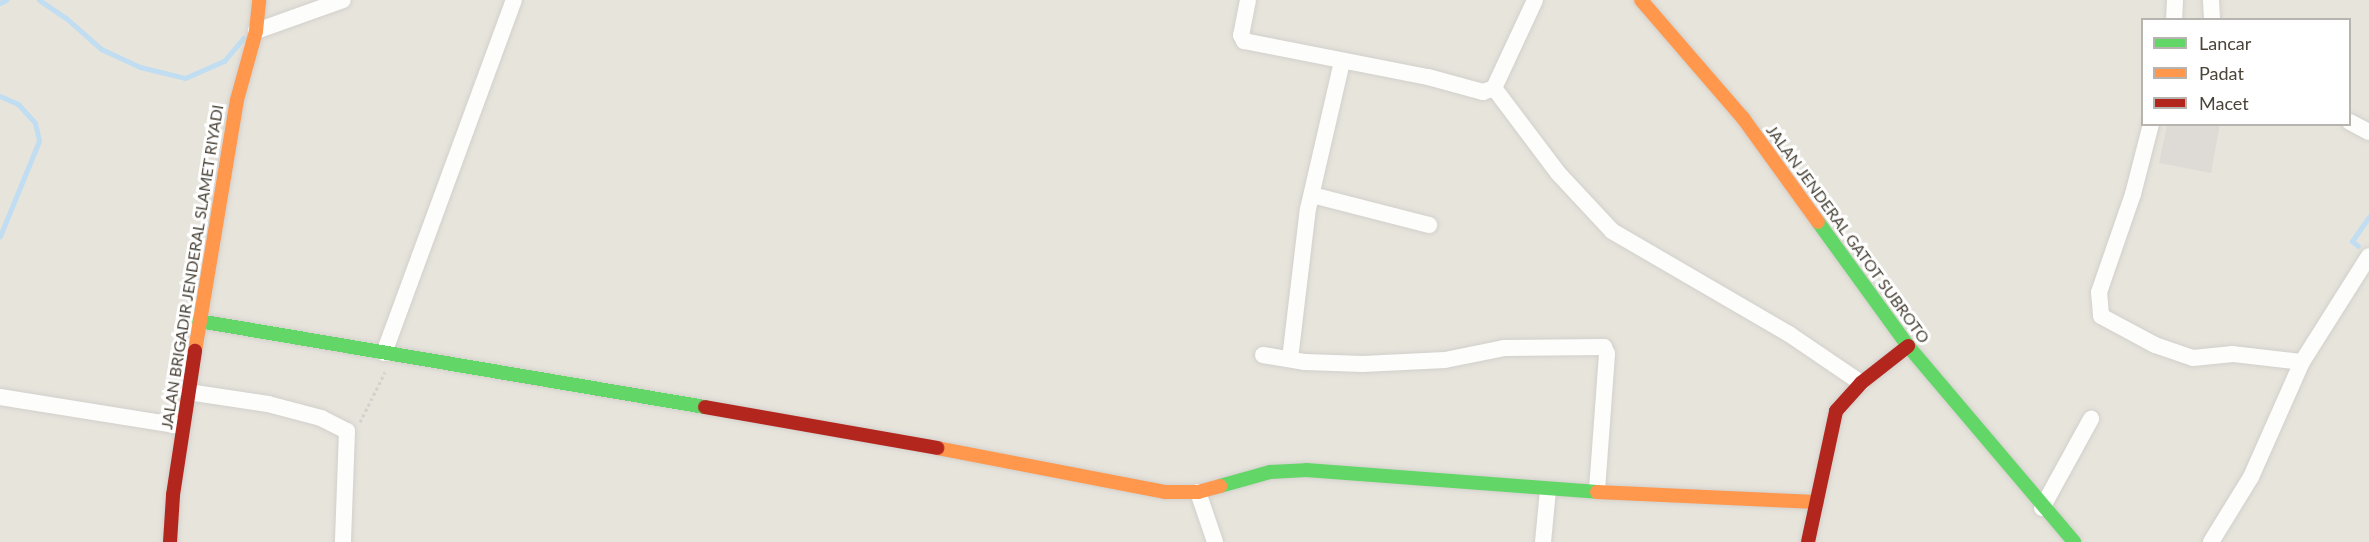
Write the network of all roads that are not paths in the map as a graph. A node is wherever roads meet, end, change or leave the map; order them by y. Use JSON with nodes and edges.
{"nodes":[{"id":1,"x":259,"y":0,"type":"edge"},
{"id":2,"x":343,"y":0,"type":"edge"},
{"id":3,"x":514,"y":0,"type":"edge"},
{"id":4,"x":1248,"y":0,"type":"edge"},
{"id":5,"x":1535,"y":0,"type":"edge"},
{"id":6,"x":1641,"y":0,"type":"edge"},
{"id":7,"x":2175,"y":0,"type":"edge"},
{"id":8,"x":2211,"y":0,"type":"edge"},
{"id":9,"x":2174,"y":18,"type":"edge"},
{"id":10,"x":2212,"y":18,"type":"edge"},
{"id":11,"x":256,"y":31,"type":"junction"},
{"id":12,"x":1342,"y":62,"type":"junction"},
{"id":13,"x":1494,"y":88,"type":"junction"},
{"id":14,"x":2351,"y":123,"type":"edge"},
{"id":15,"x":2150,"y":126,"type":"edge"},
{"id":16,"x":2369,"y":132,"type":"edge"},
{"id":17,"x":1312,"y":195,"type":"junction"},
{"id":18,"x":1429,"y":225,"type":"dead end"},
{"id":19,"x":2369,"y":256,"type":"edge"},
{"id":20,"x":199,"y":321,"type":"junction"},
{"id":21,"x":1908,"y":346,"type":"junction"},
{"id":22,"x":389,"y":354,"type":"junction"},
{"id":23,"x":1263,"y":355,"type":"dead end"},
{"id":24,"x":1290,"y":359,"type":"junction"},
{"id":25,"x":2302,"y":362,"type":"junction"},
{"id":26,"x":1861,"y":383,"type":"junction"},
{"id":27,"x":188,"y":392,"type":"junction"},
{"id":28,"x":0,"y":397,"type":"edge"},
{"id":29,"x":2091,"y":419,"type":"dead end"},
{"id":30,"x":182,"y":426,"type":"junction"},
{"id":31,"x":1548,"y":490,"type":"junction"},
{"id":32,"x":1597,"y":491,"type":"junction"},
{"id":33,"x":1198,"y":492,"type":"junction"},
{"id":34,"x":1817,"y":502,"type":"junction"},
{"id":35,"x":2042,"y":508,"type":"junction"},
{"id":36,"x":2215,"y":541,"type":"edge"},
{"id":37,"x":170,"y":542,"type":"edge"},
{"id":38,"x":343,"y":542,"type":"edge"},
{"id":39,"x":1215,"y":542,"type":"edge"},
{"id":40,"x":1543,"y":542,"type":"edge"},
{"id":41,"x":1808,"y":542,"type":"edge"},
{"id":42,"x":2074,"y":542,"type":"edge"}],
"edges":[{"from":1,"to":11,"type":"main road","name":"JALAN BRIGADIR JENDERAL SLAMET RIYADI"},
{"from":2,"to":11,"type":"street"},
{"from":3,"to":22,"type":"street"},
{"from":4,"to":12,"type":"street"},
{"from":5,"to":13,"type":"street"},
{"from":6,"to":21,"type":"main road","name":"JALAN JENDERAL GATOT SUBROTO"},
{"from":7,"to":9,"type":"street"},
{"from":8,"to":10,"type":"street"},
{"from":11,"to":20,"type":"main road","name":"JALAN BRIGADIR JENDERAL SLAMET RIYADI"},
{"from":12,"to":13,"type":"street"},
{"from":12,"to":17,"type":"street"},
{"from":13,"to":26,"type":"street"},
{"from":14,"to":16,"type":"street"},
{"from":15,"to":25,"type":"street"},
{"from":17,"to":18,"type":"street"},
{"from":17,"to":24,"type":"street"},
{"from":19,"to":25,"type":"street"},
{"from":20,"to":22,"type":"main road"},
{"from":20,"to":27,"type":"main road","name":"JALAN BRIGADIR JENDERAL SLAMET RIYADI"},
{"from":21,"to":26,"type":"main road"},
{"from":21,"to":35,"type":"main road","name":"JALAN JENDERAL GATOT SUBROTO"},
{"from":22,"to":33,"type":"main road"},
{"from":23,"to":24,"type":"street"},
{"from":24,"to":32,"type":"street"},
{"from":25,"to":36,"type":"street"},
{"from":26,"to":34,"type":"main road"},
{"from":27,"to":30,"type":"main road","name":"JALAN BRIGADIR JENDERAL SLAMET RIYADI"},
{"from":27,"to":38,"type":"street"},
{"from":28,"to":30,"type":"street"},
{"from":29,"to":35,"type":"street"},
{"from":30,"to":37,"type":"main road","name":"JALAN BRIGADIR JENDERAL SLAMET RIYADI"},
{"from":31,"to":32,"type":"main road"},
{"from":31,"to":33,"type":"main road"},
{"from":31,"to":40,"type":"street"},
{"from":32,"to":34,"type":"main road"},
{"from":33,"to":39,"type":"street"},
{"from":34,"to":41,"type":"main road"},
{"from":35,"to":42,"type":"main road","name":"JALAN JENDERAL GATOT SUBROTO"}]}
